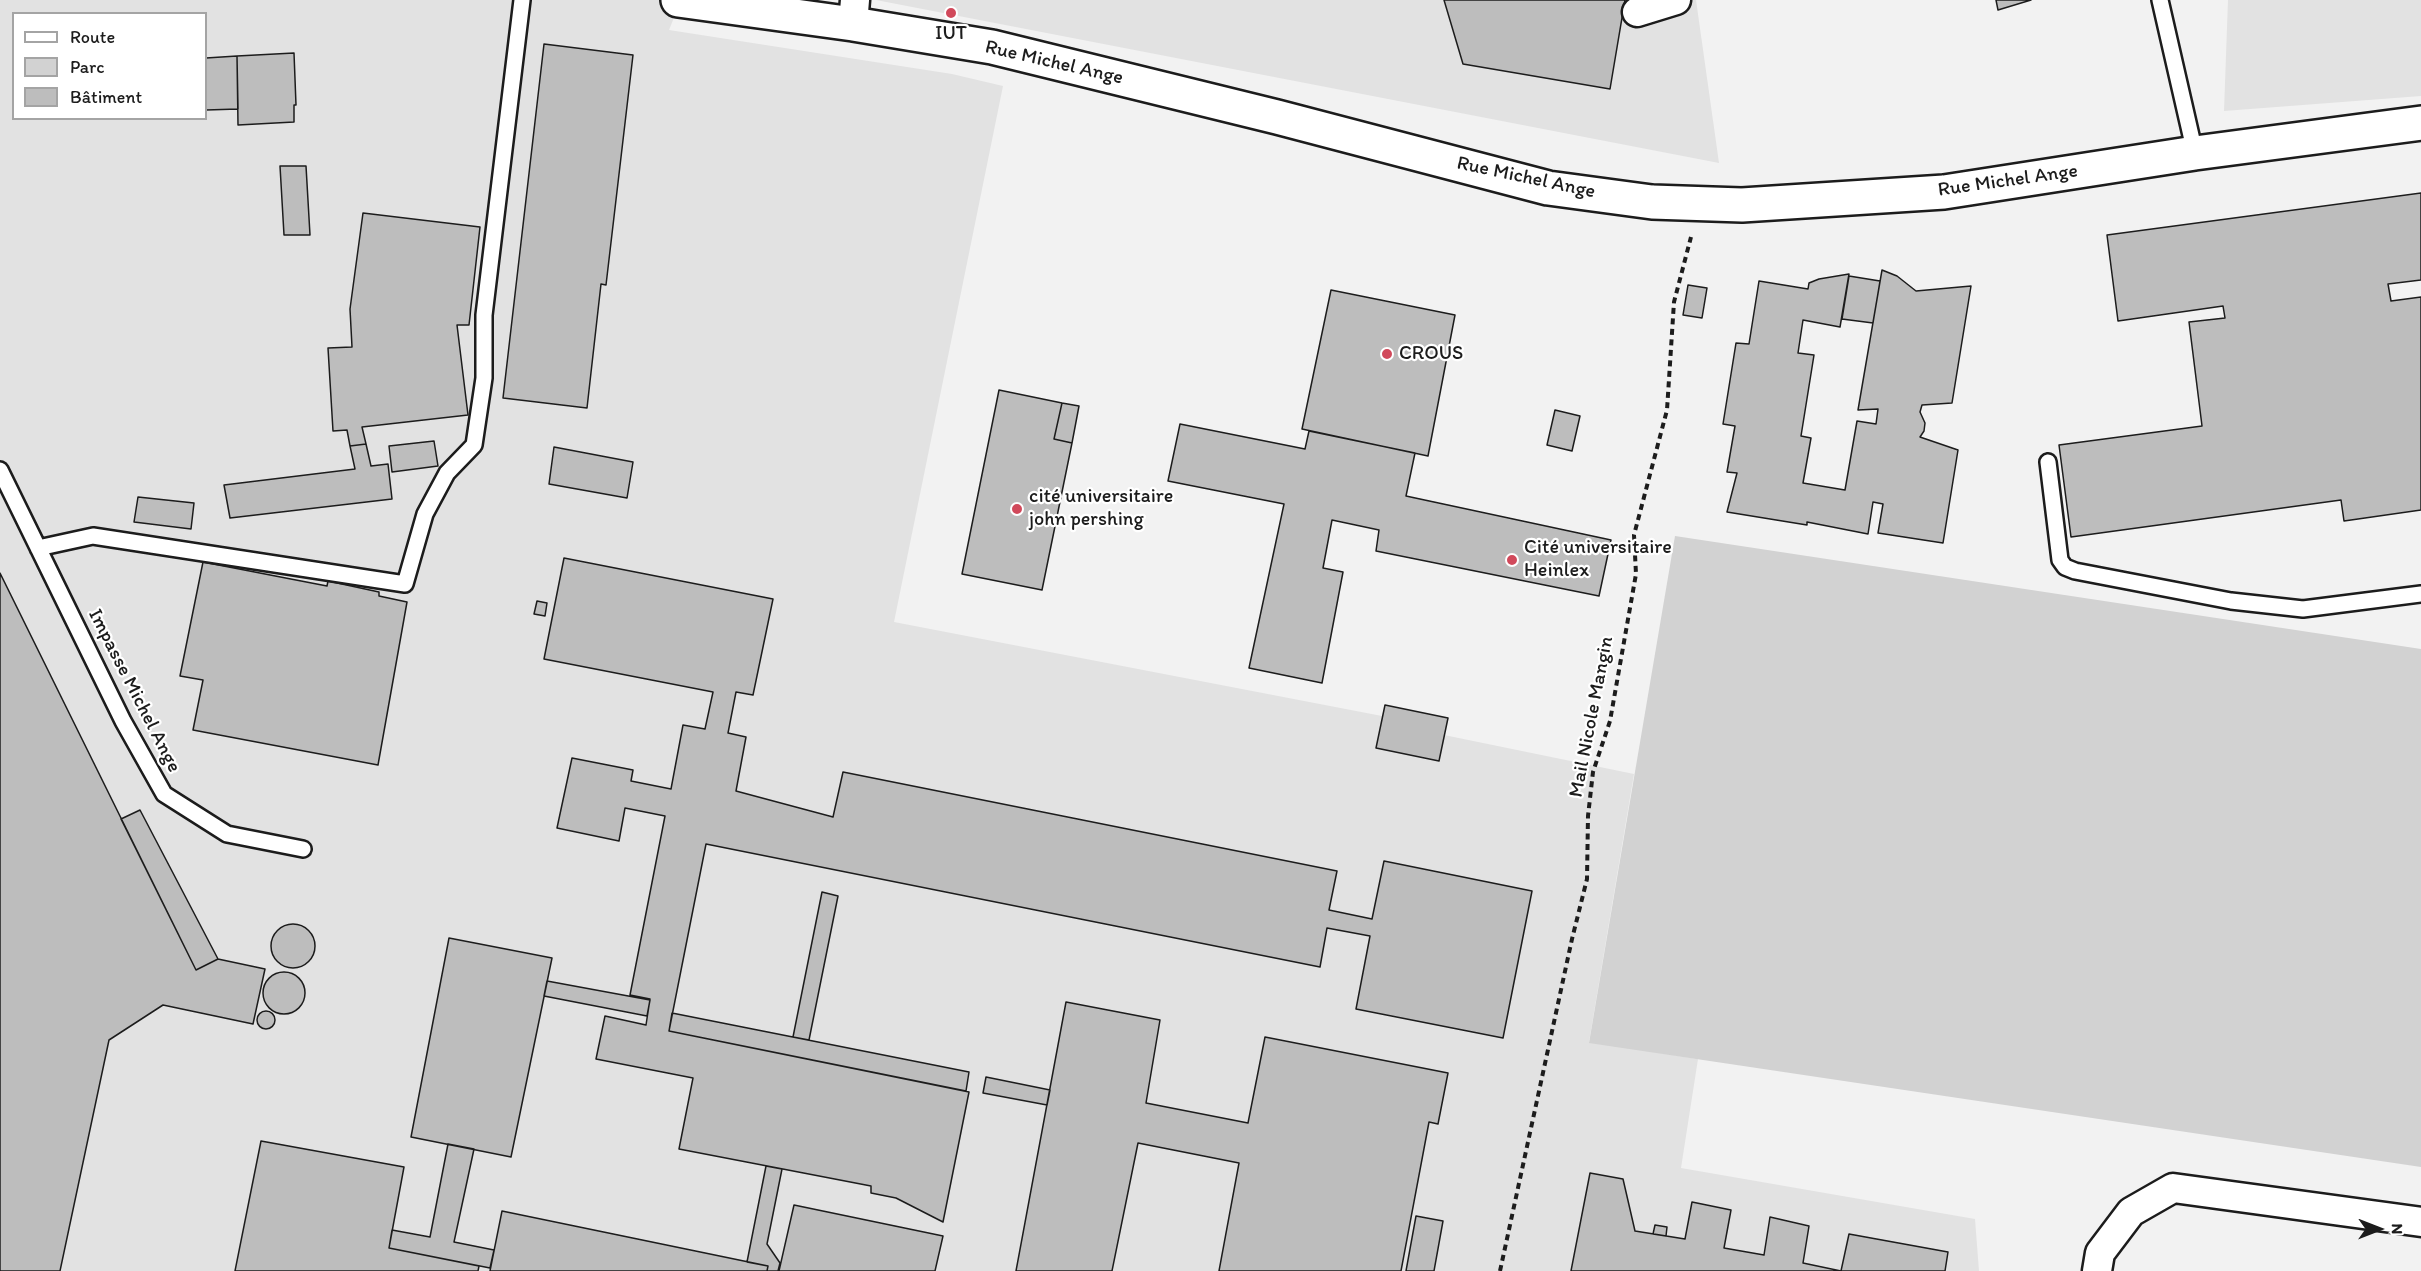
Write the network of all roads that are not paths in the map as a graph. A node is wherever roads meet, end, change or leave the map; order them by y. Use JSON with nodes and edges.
{"nodes":[{"id":1,"x":522,"y":0,"type":"edge"},
{"id":2,"x":678,"y":0,"type":"edge"},
{"id":3,"x":1676,"y":0,"type":"edge"},
{"id":4,"x":2160,"y":0,"type":"edge"},
{"id":5,"x":854,"y":12,"type":"edge"},
{"id":6,"x":1637,"y":12,"type":"dead end"},
{"id":7,"x":2421,"y":123,"type":"edge"},
{"id":8,"x":2195,"y":153,"type":"junction"},
{"id":9,"x":2048,"y":462,"type":"dead end"},
{"id":10,"x":0,"y":470,"type":"edge"},
{"id":11,"x":38,"y":548,"type":"junction"},
{"id":12,"x":2421,"y":594,"type":"edge"},
{"id":13,"x":303,"y":849,"type":"dead end"},
{"id":14,"x":2421,"y":1222,"type":"edge"},
{"id":15,"x":2097,"y":1271,"type":"edge"}],
"edges":[{"from":1,"to":11,"type":"lane"},
{"from":2,"to":5,"type":"street","name":"Rue Michel Ange"},
{"from":3,"to":6,"type":"street"},
{"from":4,"to":8,"type":"lane"},
{"from":5,"to":8,"type":"street","name":"Rue Michel Ange"},
{"from":7,"to":8,"type":"street","name":"Rue Michel Ange"},
{"from":9,"to":12,"type":"lane"},
{"from":10,"to":11,"type":"lane","name":"Impasse Michel Ange"},
{"from":11,"to":13,"type":"lane","name":"Impasse Michel Ange"},
{"from":14,"to":15,"type":"street"}]}
